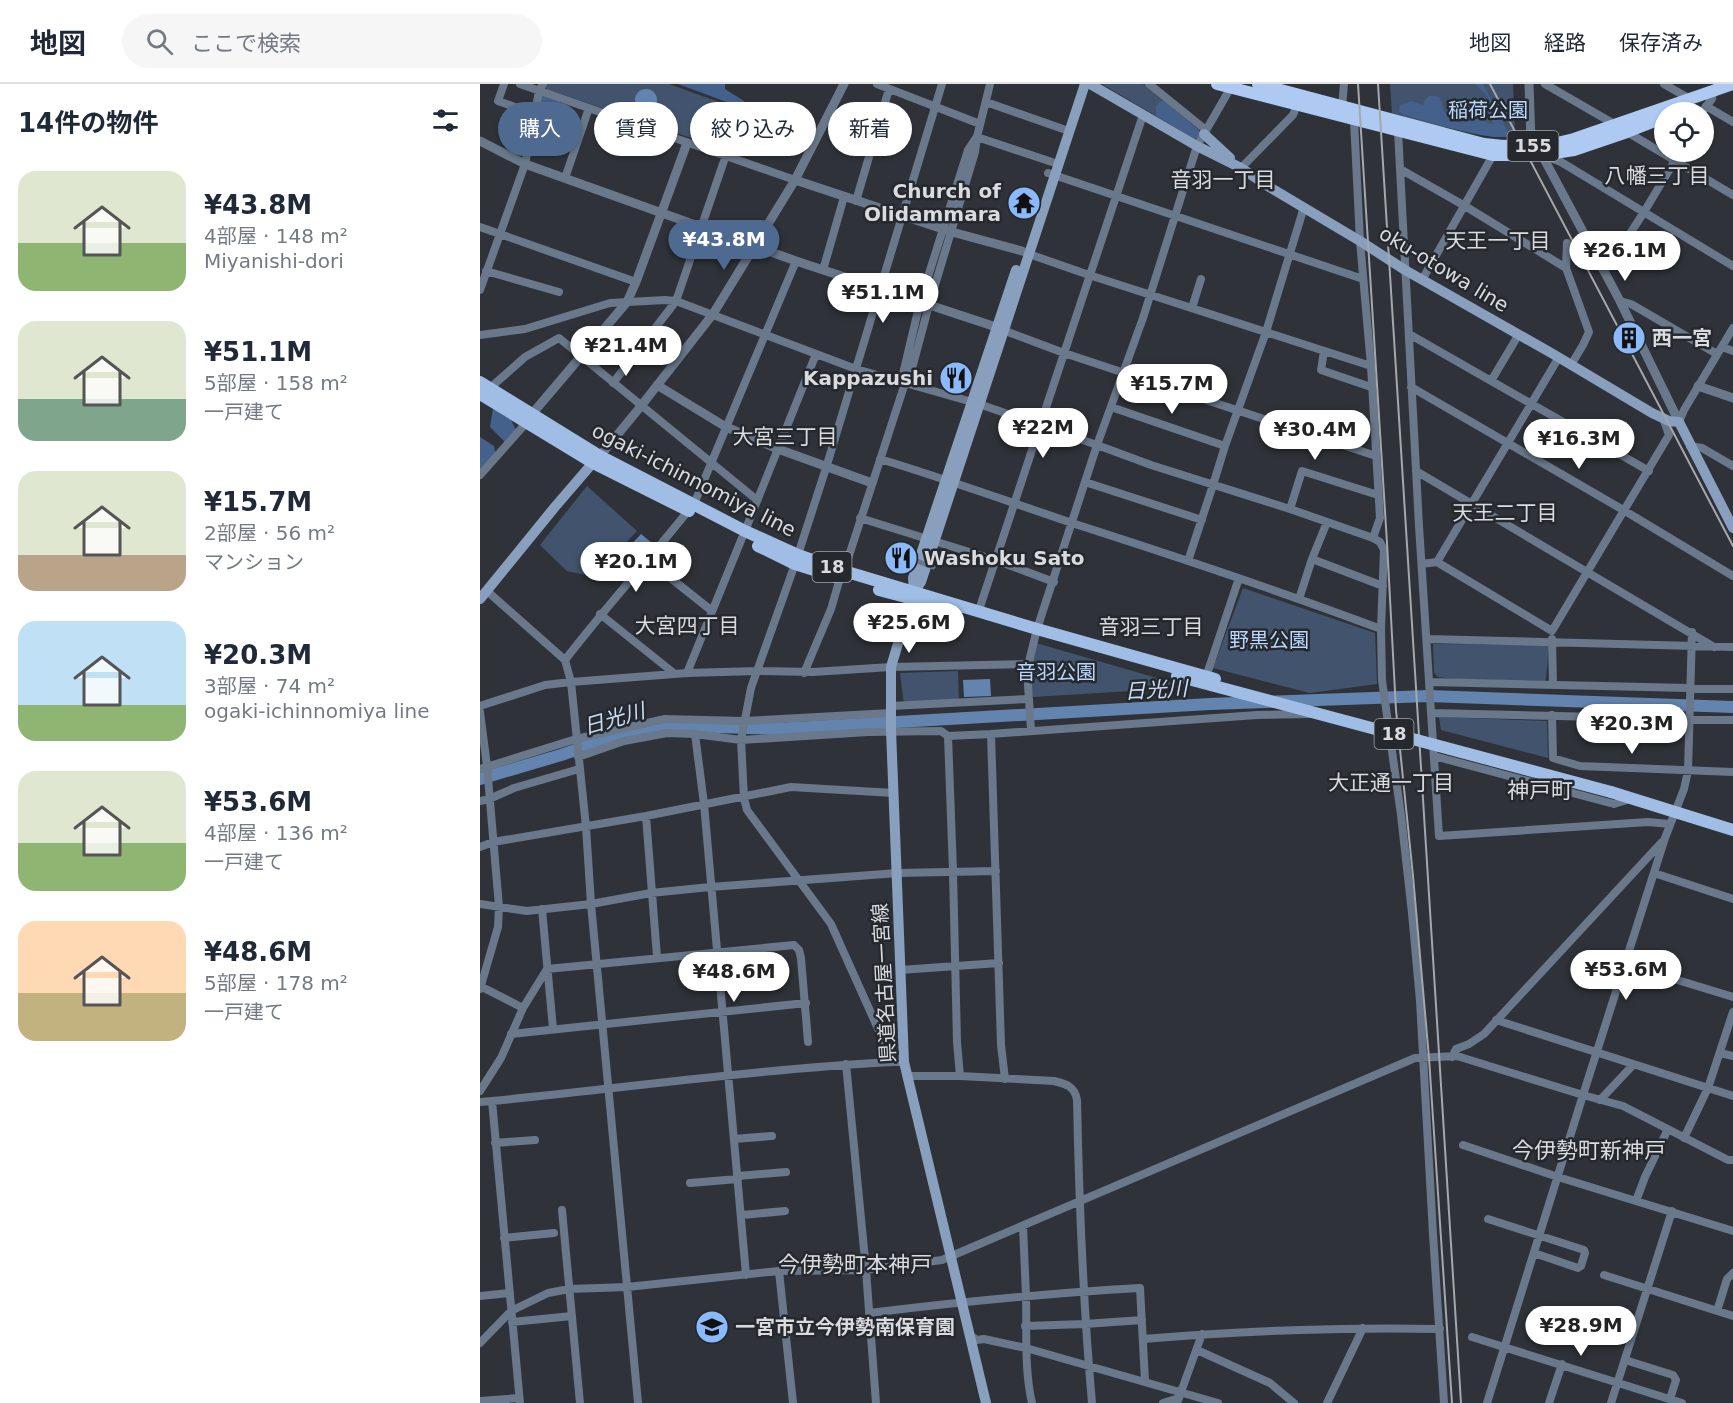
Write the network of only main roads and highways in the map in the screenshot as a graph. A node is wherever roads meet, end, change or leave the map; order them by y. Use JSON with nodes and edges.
{"nodes":[{"id":1,"x":1078,"y":84,"type":"edge"},
{"id":2,"x":1088,"y":84,"type":"edge"},
{"id":3,"x":1217,"y":84,"type":"edge"},
{"id":4,"x":1258,"y":84,"type":"edge"},
{"id":5,"x":1733,"y":84,"type":"edge"},
{"id":6,"x":1733,"y":92,"type":"edge"},
{"id":7,"x":1710,"y":99,"type":"edge"},
{"id":8,"x":1654,"y":121,"type":"edge"},
{"id":9,"x":1205,"y":132,"type":"road end"},
{"id":10,"x":1538,"y":150,"type":"junction"},
{"id":11,"x":1241,"y":168,"type":"junction"},
{"id":12,"x":1052,"y":170,"type":"junction"},
{"id":13,"x":483,"y":388,"type":"edge"},
{"id":14,"x":596,"y":459,"type":"junction"},
{"id":15,"x":1733,"y":528,"type":"edge"},
{"id":16,"x":482,"y":595,"type":"edge"},
{"id":17,"x":912,"y":596,"type":"junction"},
{"id":18,"x":1037,"y":632,"type":"junction"},
{"id":19,"x":1611,"y":789,"type":"junction"},
{"id":20,"x":1677,"y":809,"type":"junction"},
{"id":21,"x":1733,"y":823,"type":"edge"},
{"id":22,"x":1733,"y":830,"type":"edge"},
{"id":23,"x":986,"y":1403,"type":"edge"}],
"edges":[{"from":1,"to":12,"type":"main road","name":"県道名古屋一宮線"},
{"from":2,"to":11,"type":"main road","name":"oku-otowa line"},
{"from":2,"to":12,"type":"main road","name":"県道名古屋一宮線"},
{"from":3,"to":10,"type":"highway","number":"155"},
{"from":4,"to":10,"type":"highway","number":"155"},
{"from":5,"to":7,"type":"highway","number":"155"},
{"from":6,"to":7,"type":"highway","number":"155"},
{"from":7,"to":10,"type":"highway","number":"155"},
{"from":8,"to":10,"type":"highway","number":"155"},
{"from":9,"to":11,"type":"main road"},
{"from":11,"to":15,"type":"main road","name":"oku-otowa line"},
{"from":12,"to":17,"type":"main road","name":"県道名古屋一宮線"},
{"from":13,"to":14,"type":"main road","name":"ogaki-ichinnomiya line","number":"18"},
{"from":14,"to":16,"type":"main road"},
{"from":14,"to":17,"type":"main road","name":"ogaki-ichinnomiya line","number":"18"},
{"from":17,"to":18,"type":"main road","name":"ogaki-ichinnomiya line","number":"18"},
{"from":17,"to":18,"type":"main road","name":"ogaki-ichinnomiya line","number":"18"},
{"from":17,"to":23,"type":"main road","name":"県道名古屋一宮線"},
{"from":18,"to":19,"type":"main road","name":"ogaki-ichinnomiya line","number":"18"},
{"from":18,"to":19,"type":"main road","name":"ogaki-ichinnomiya line","number":"18","bridge":true},
{"from":19,"to":20,"type":"main road","name":"ogaki-ichinnomiya line","number":"18"},
{"from":19,"to":20,"type":"main road","name":"ogaki-ichinnomiya line","number":"18"},
{"from":20,"to":21,"type":"main road","name":"ogaki-ichinnomiya line","number":"18"},
{"from":20,"to":22,"type":"main road","name":"ogaki-ichinnomiya line","number":"18"}]}
